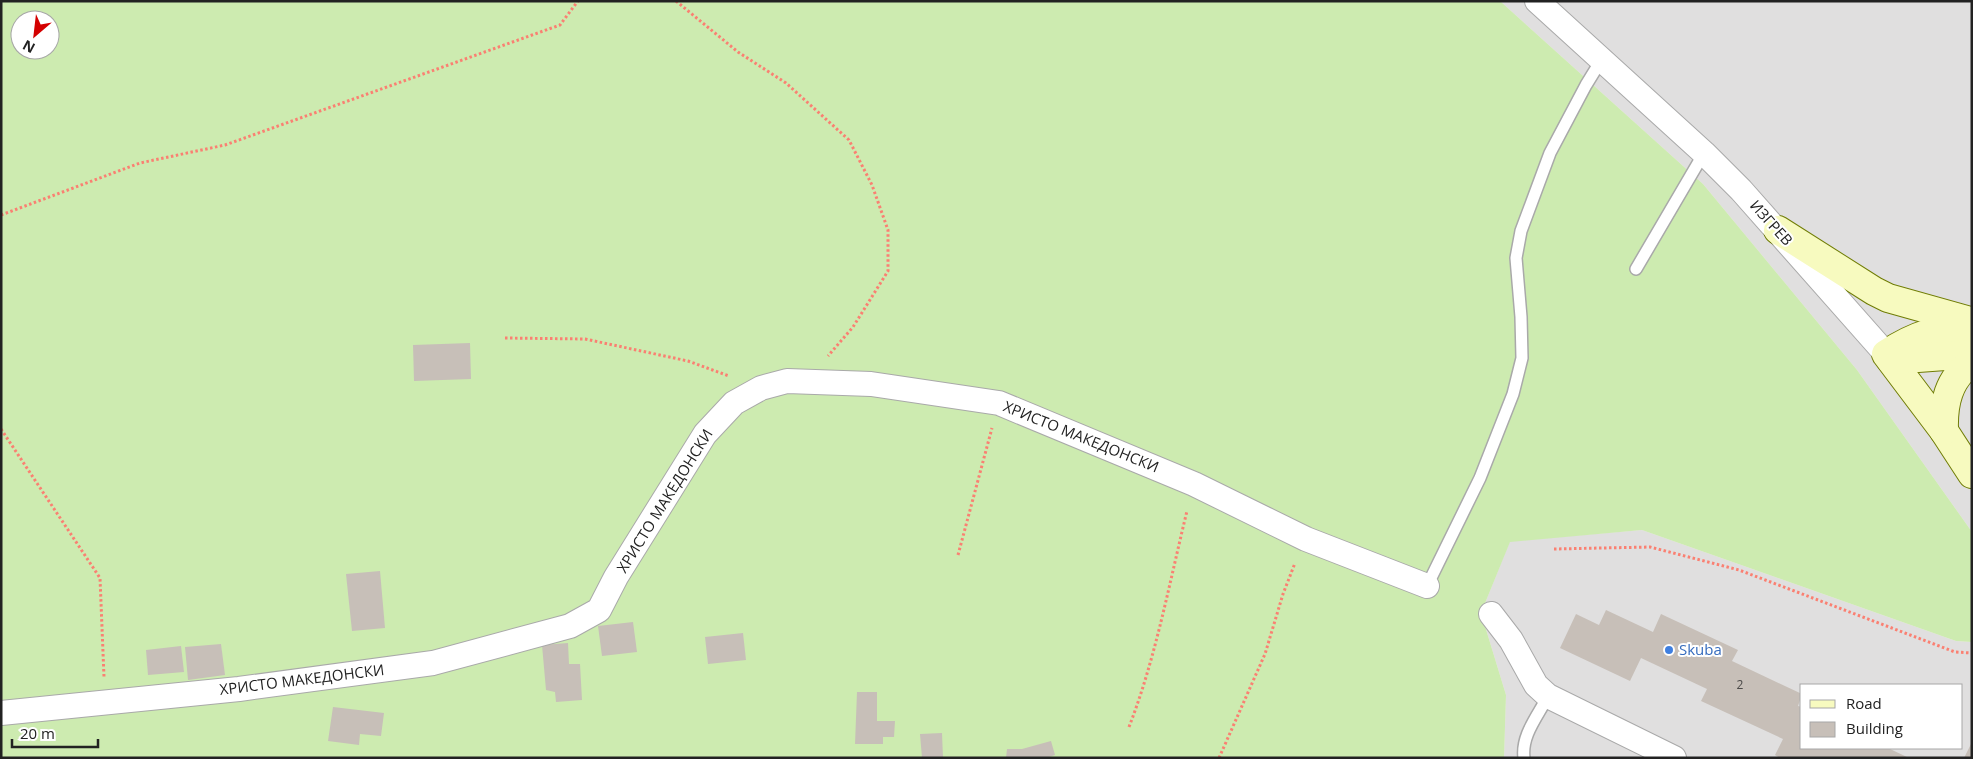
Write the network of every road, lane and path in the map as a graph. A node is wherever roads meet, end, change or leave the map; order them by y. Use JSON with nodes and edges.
{"nodes":[{"id":1,"x":578,"y":1,"type":"edge"},
{"id":2,"x":676,"y":1,"type":"edge"},
{"id":3,"x":1537,"y":1,"type":"edge"},
{"id":4,"x":1602,"y":59,"type":"junction"},
{"id":5,"x":1704,"y":153,"type":"junction"},
{"id":6,"x":1,"y":215,"type":"edge"},
{"id":7,"x":1778,"y":230,"type":"junction"},
{"id":8,"x":1636,"y":270,"type":"dead end"},
{"id":9,"x":1972,"y":321,"type":"edge"},
{"id":10,"x":1972,"y":327,"type":"edge"},
{"id":11,"x":505,"y":338,"type":"dead end"},
{"id":12,"x":1972,"y":354,"type":"edge"},
{"id":13,"x":1889,"y":357,"type":"junction"},
{"id":14,"x":1972,"y":362,"type":"edge"},
{"id":15,"x":806,"y":381,"type":"junction"},
{"id":16,"x":761,"y":388,"type":"junction"},
{"id":17,"x":999,"y":403,"type":"junction"},
{"id":18,"x":1,"y":429,"type":"edge"},
{"id":19,"x":1944,"y":431,"type":"junction"},
{"id":20,"x":1972,"y":474,"type":"edge"},
{"id":21,"x":1194,"y":484,"type":"junction"},
{"id":22,"x":1306,"y":539,"type":"junction"},
{"id":23,"x":1554,"y":549,"type":"dead end"},
{"id":24,"x":958,"y":555,"type":"dead end"},
{"id":25,"x":1428,"y":586,"type":"joint"},
{"id":26,"x":1491,"y":614,"type":"dead end"},
{"id":27,"x":1972,"y":653,"type":"edge"},
{"id":28,"x":1548,"y":696,"type":"junction"},
{"id":29,"x":105,"y":702,"type":"junction"},
{"id":30,"x":1,"y":713,"type":"edge"},
{"id":31,"x":1129,"y":727,"type":"dead end"},
{"id":32,"x":1219,"y":758,"type":"edge"},
{"id":33,"x":1524,"y":758,"type":"edge"},
{"id":34,"x":1674,"y":758,"type":"edge"}],
"edges":[{"from":1,"to":6,"type":"path"},
{"from":2,"to":15,"type":"path"},
{"from":3,"to":4,"type":"street","name":"ИЗГРЕВ"},
{"from":4,"to":5,"type":"street","name":"ИЗГРЕВ"},
{"from":4,"to":25,"type":"lane"},
{"from":5,"to":7,"type":"street","name":"ИЗГРЕВ"},
{"from":5,"to":8,"type":"lane"},
{"from":7,"to":9,"type":"main road"},
{"from":7,"to":13,"type":"street","name":"ИЗГРЕВ"},
{"from":10,"to":13,"type":"main road"},
{"from":11,"to":16,"type":"path"},
{"from":12,"to":13,"type":"main road"},
{"from":13,"to":19,"type":"main road","name":"ИЗГРЕВ"},
{"from":14,"to":19,"type":"main road"},
{"from":15,"to":16,"type":"street","name":"ХРИСТО МАКЕДОНСКИ"},
{"from":15,"to":17,"type":"street","name":"ХРИСТО МАКЕДОНСКИ"},
{"from":16,"to":29,"type":"street","name":"ХРИСТО МАКЕДОНСКИ"},
{"from":17,"to":21,"type":"street","name":"ХРИСТО МАКЕДОНСКИ"},
{"from":17,"to":24,"type":"path"},
{"from":18,"to":29,"type":"path"},
{"from":19,"to":20,"type":"main road","name":"ИЗГРЕВ"},
{"from":21,"to":22,"type":"street","name":"ХРИСТО МАКЕДОНСКИ"},
{"from":21,"to":31,"type":"path"},
{"from":22,"to":25,"type":"street","name":"ХРИСТО МАКЕДОНСКИ"},
{"from":22,"to":32,"type":"path"},
{"from":23,"to":27,"type":"path"},
{"from":26,"to":28,"type":"street"},
{"from":28,"to":33,"type":"lane"},
{"from":28,"to":34,"type":"street"},
{"from":29,"to":30,"type":"street","name":"ХРИСТО МАКЕДОНСКИ"}]}
